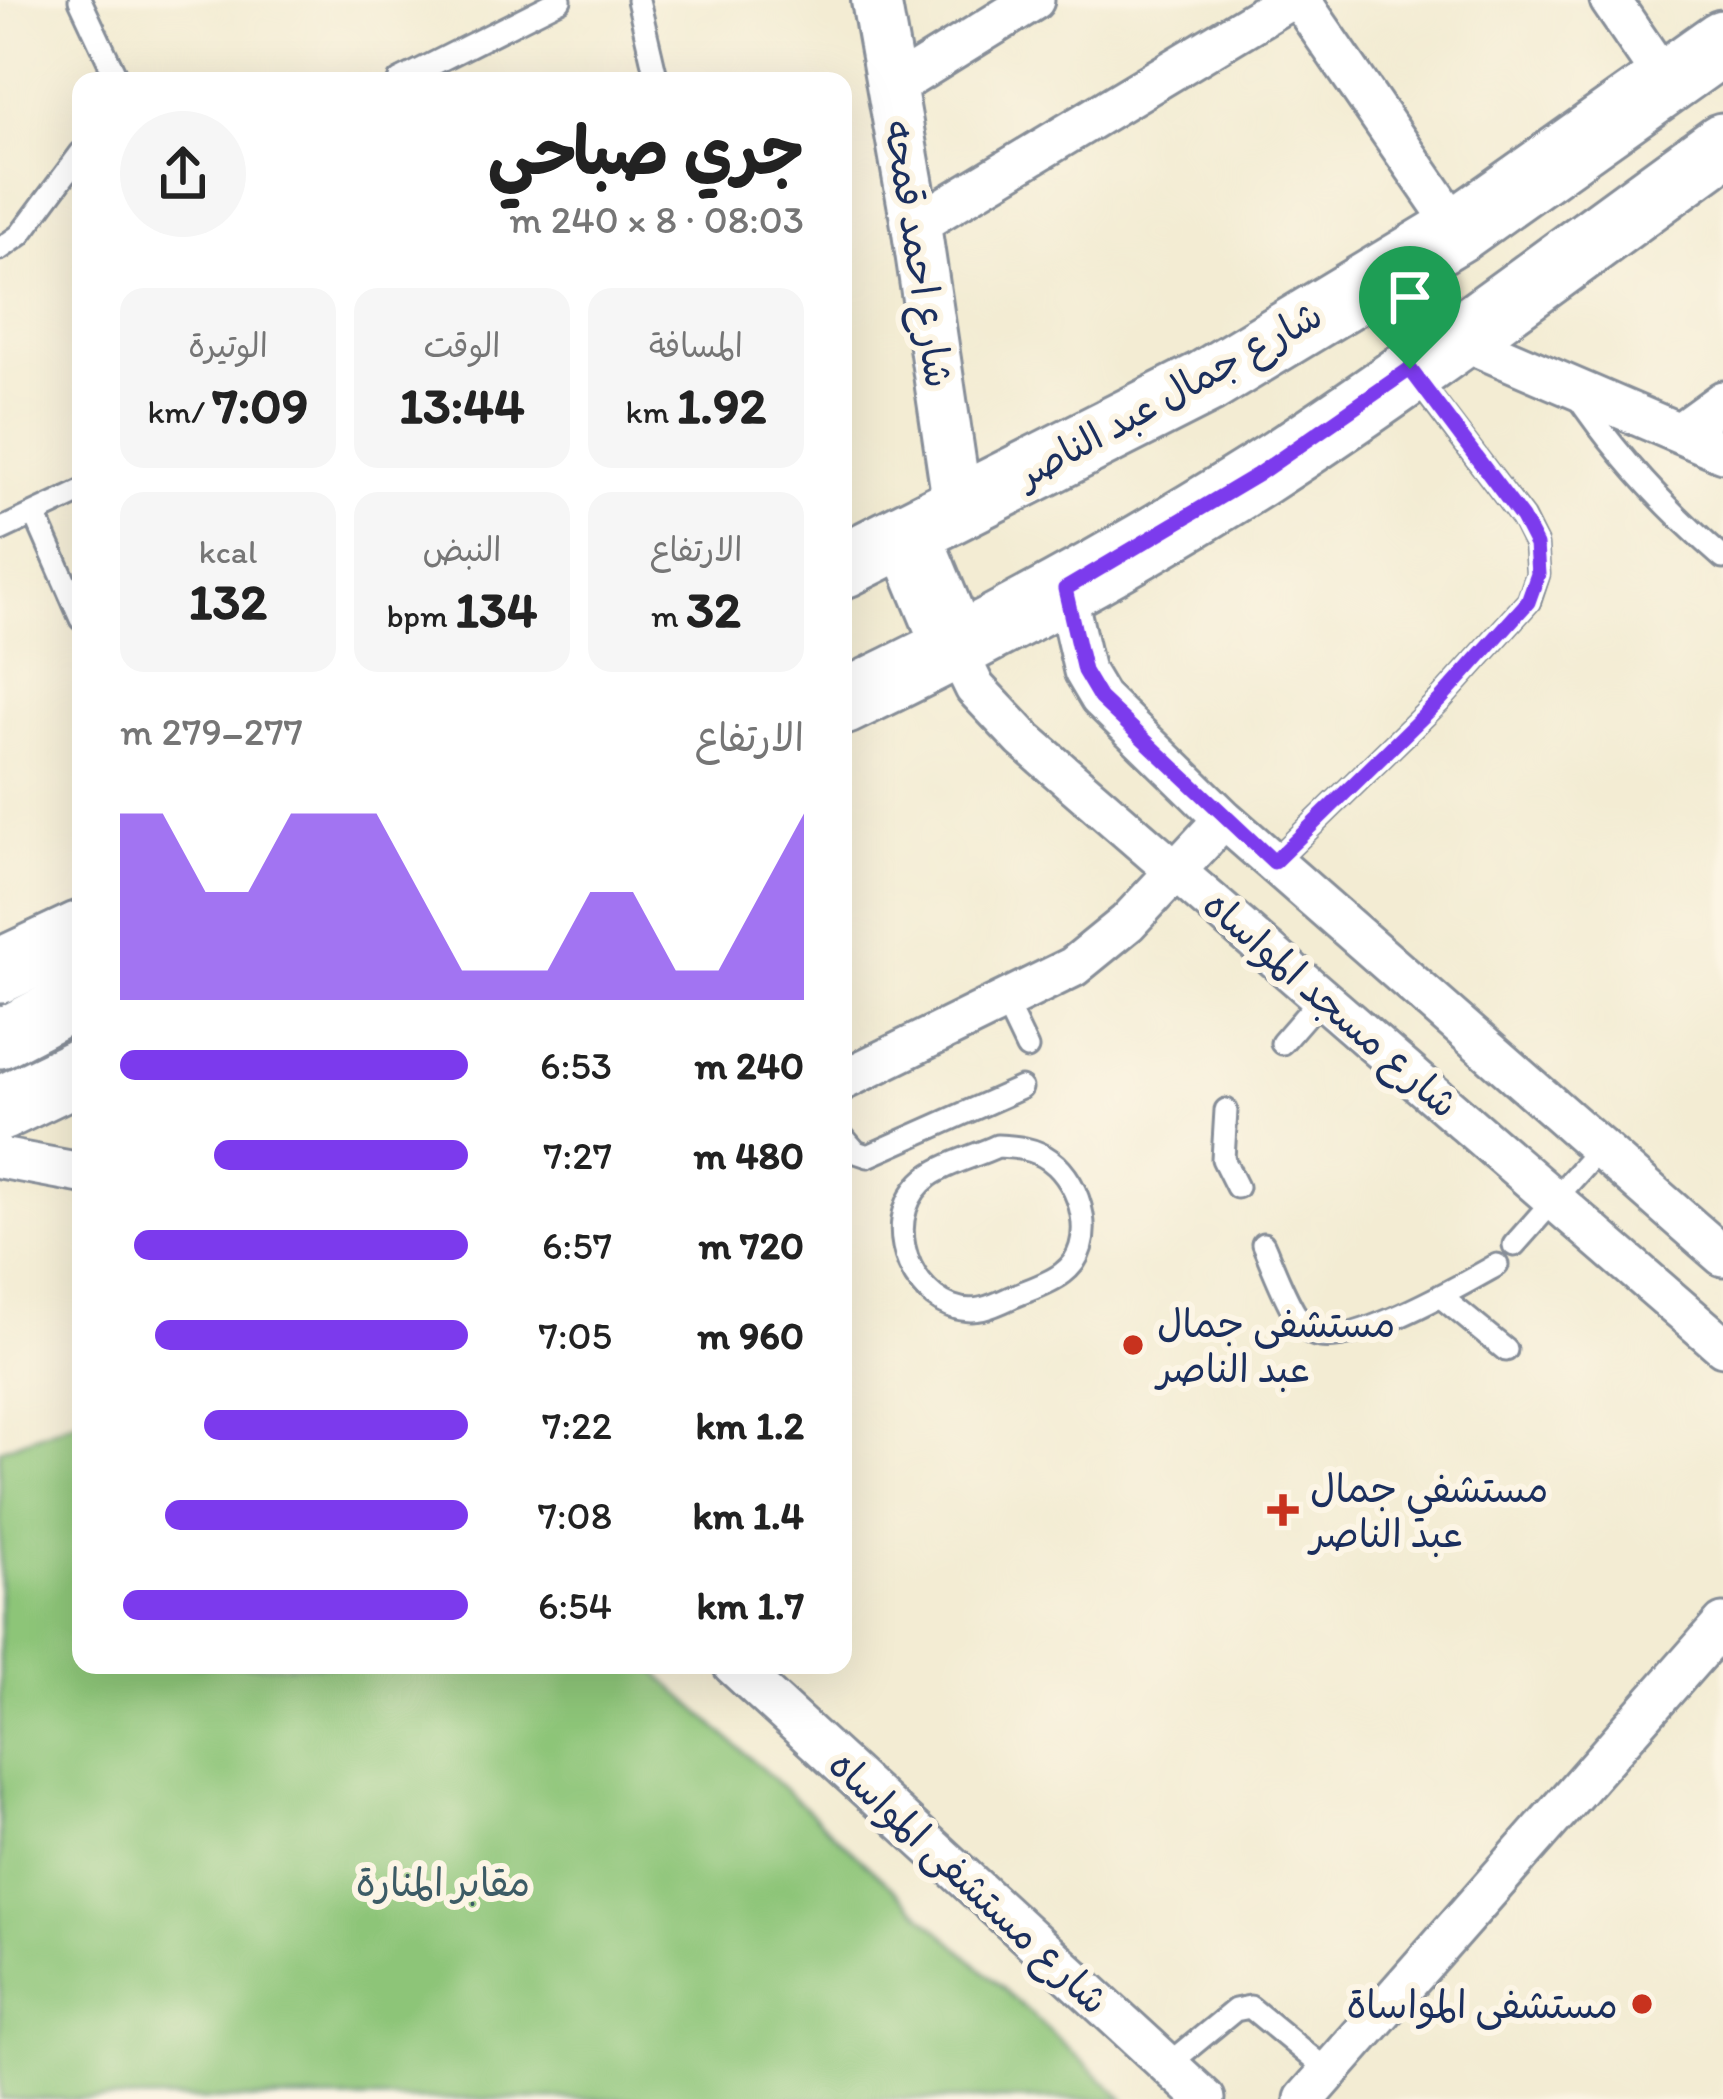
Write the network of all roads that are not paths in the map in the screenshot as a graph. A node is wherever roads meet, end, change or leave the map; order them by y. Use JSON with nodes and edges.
{"nodes":[{"id":1,"x":80,"y":0,"type":"edge"},
{"id":2,"x":560,"y":0,"type":"edge"},
{"id":3,"x":638,"y":0,"type":"edge"},
{"id":4,"x":876,"y":0,"type":"edge"},
{"id":5,"x":1034,"y":0,"type":"edge"},
{"id":6,"x":1288,"y":0,"type":"edge"},
{"id":7,"x":1300,"y":0,"type":"edge"},
{"id":8,"x":1610,"y":0,"type":"edge"},
{"id":9,"x":1723,"y":42,"type":"edge"},
{"id":10,"x":114,"y":72,"type":"edge"},
{"id":11,"x":417,"y":72,"type":"edge"},
{"id":12,"x":655,"y":72,"type":"edge"},
{"id":13,"x":1666,"y":82,"type":"junction"},
{"id":14,"x":892,"y":88,"type":"junction"},
{"id":15,"x":1723,"y":145,"type":"edge"},
{"id":16,"x":72,"y":165,"type":"edge"},
{"id":17,"x":916,"y":225,"type":"junction"},
{"id":18,"x":1458,"y":230,"type":"junction"},
{"id":19,"x":0,"y":248,"type":"edge"},
{"id":20,"x":1432,"y":353,"type":"junction"},
{"id":21,"x":1570,"y":387,"type":"junction"},
{"id":22,"x":1723,"y":401,"type":"edge"},
{"id":23,"x":1679,"y":433,"type":"junction"},
{"id":24,"x":1723,"y":452,"type":"edge"},
{"id":25,"x":72,"y":496,"type":"edge"},
{"id":26,"x":35,"y":514,"type":"junction"},
{"id":27,"x":933,"y":520,"type":"junction"},
{"id":28,"x":0,"y":530,"type":"edge"},
{"id":29,"x":1723,"y":558,"type":"edge"},
{"id":30,"x":852,"y":561,"type":"edge"},
{"id":31,"x":1065,"y":589,"type":"junction"},
{"id":32,"x":72,"y":598,"type":"edge"},
{"id":33,"x":956,"y":649,"type":"junction"},
{"id":34,"x":852,"y":699,"type":"edge"},
{"id":35,"x":1224,"y":820,"type":"junction"},
{"id":36,"x":1274,"y":862,"type":"junction"},
{"id":37,"x":1177,"y":871,"type":"junction"},
{"id":38,"x":72,"y":937,"type":"edge"},
{"id":39,"x":0,"y":971,"type":"edge"},
{"id":40,"x":1322,"y":998,"type":"junction"},
{"id":41,"x":72,"y":1002,"type":"edge"},
{"id":42,"x":1005,"y":1003,"type":"junction"},
{"id":43,"x":0,"y":1039,"type":"edge"},
{"id":44,"x":1282,"y":1043,"type":"dead end"},
{"id":45,"x":1027,"y":1048,"type":"dead end"},
{"id":46,"x":72,"y":1074,"type":"edge"},
{"id":47,"x":852,"y":1076,"type":"edge"},
{"id":48,"x":1021,"y":1088,"type":"dead end"},
{"id":49,"x":0,"y":1109,"type":"edge"},
{"id":50,"x":1226,"y":1110,"type":"dead end"},
{"id":51,"x":944,"y":1124,"type":"junction"},
{"id":52,"x":852,"y":1147,"type":"edge"},
{"id":53,"x":1600,"y":1148,"type":"junction"},
{"id":54,"x":0,"y":1158,"type":"edge"},
{"id":55,"x":962,"y":1162,"type":"junction"},
{"id":56,"x":72,"y":1171,"type":"edge"},
{"id":57,"x":1237,"y":1187,"type":"dead end"},
{"id":58,"x":1557,"y":1199,"type":"junction"},
{"id":59,"x":1263,"y":1244,"type":"dead end"},
{"id":60,"x":1514,"y":1245,"type":"dead end"},
{"id":61,"x":1723,"y":1256,"type":"edge"},
{"id":62,"x":1497,"y":1265,"type":"dead end"},
{"id":63,"x":1440,"y":1296,"type":"junction"},
{"id":64,"x":1723,"y":1346,"type":"edge"},
{"id":65,"x":1506,"y":1350,"type":"dead end"},
{"id":66,"x":1723,"y":1624,"type":"edge"},
{"id":67,"x":743,"y":1674,"type":"edge"},
{"id":68,"x":1168,"y":2066,"type":"junction"},
{"id":69,"x":1317,"y":2086,"type":"edge"},
{"id":70,"x":1205,"y":2099,"type":"edge"}],
"edges":[{"from":1,"to":10,"type":"lane"},
{"from":2,"to":11,"type":"lane"},
{"from":3,"to":12,"type":"lane"},
{"from":4,"to":14,"type":"street","name":"شارع احمد قمحه"},
{"from":5,"to":14,"type":"street"},
{"from":6,"to":17,"type":"street"},
{"from":7,"to":18,"type":"street"},
{"from":8,"to":13,"type":"street"},
{"from":9,"to":13,"type":"main road","name":"شارع جمال عبد الناصر"},
{"from":13,"to":18,"type":"main road","name":"شارع جمال عبد الناصر"},
{"from":14,"to":17,"type":"street","name":"شارع احمد قمحه"},
{"from":15,"to":20,"type":"main road"},
{"from":16,"to":19,"type":"lane"},
{"from":17,"to":27,"type":"street","name":"شارع احمد قمحه"},
{"from":18,"to":27,"type":"main road","name":"شارع جمال عبد الناصر"},
{"from":20,"to":21,"type":"street"},
{"from":20,"to":31,"type":"main road"},
{"from":20,"to":36,"type":"lane"},
{"from":21,"to":23,"type":"street"},
{"from":21,"to":29,"type":"lane"},
{"from":22,"to":23,"type":"street"},
{"from":23,"to":24,"type":"street"},
{"from":25,"to":26,"type":"lane"},
{"from":26,"to":28,"type":"lane"},
{"from":26,"to":32,"type":"lane"},
{"from":27,"to":30,"type":"main road","name":"شارع جمال عبد الناصر"},
{"from":27,"to":33,"type":"main road"},
{"from":31,"to":33,"type":"main road"},
{"from":31,"to":35,"type":"street","name":"شارع مسجد المواساه"},
{"from":33,"to":34,"type":"main road"},
{"from":33,"to":37,"type":"street","name":"شارع مسجد المواساه"},
{"from":35,"to":36,"type":"street","name":"شارع مسجد المواساه"},
{"from":35,"to":37,"type":"street"},
{"from":36,"to":53,"type":"street","name":"شارع مسجد المواساه"},
{"from":37,"to":40,"type":"street","name":"شارع مسجد المواساه"},
{"from":37,"to":42,"type":"street"},
{"from":38,"to":39,"type":"main road"},
{"from":40,"to":44,"type":"lane"},
{"from":40,"to":58,"type":"street","name":"شارع مسجد المواساه"},
{"from":41,"to":43,"type":"main road"},
{"from":42,"to":45,"type":"lane"},
{"from":42,"to":47,"type":"street"},
{"from":46,"to":49,"type":"main road"},
{"from":48,"to":51,"type":"lane"},
{"from":50,"to":57,"type":"lane"},
{"from":51,"to":52,"type":"lane"},
{"from":51,"to":55,"type":"lane"},
{"from":53,"to":58,"type":"lane"},
{"from":53,"to":61,"type":"street","name":"شارع مسجد المواساه"},
{"from":54,"to":56,"type":"street"},
{"from":55,"to":55,"type":"lane"},
{"from":58,"to":60,"type":"lane"},
{"from":58,"to":64,"type":"street","name":"شارع مسجد المواساه"},
{"from":59,"to":63,"type":"lane"},
{"from":62,"to":63,"type":"lane"},
{"from":63,"to":65,"type":"lane"},
{"from":66,"to":69,"type":"street"},
{"from":67,"to":68,"type":"street","name":"شارع مستشفى المواساه"},
{"from":68,"to":69,"type":"lane"},
{"from":68,"to":70,"type":"street","name":"شارع مستشفى المواساه"}]}
